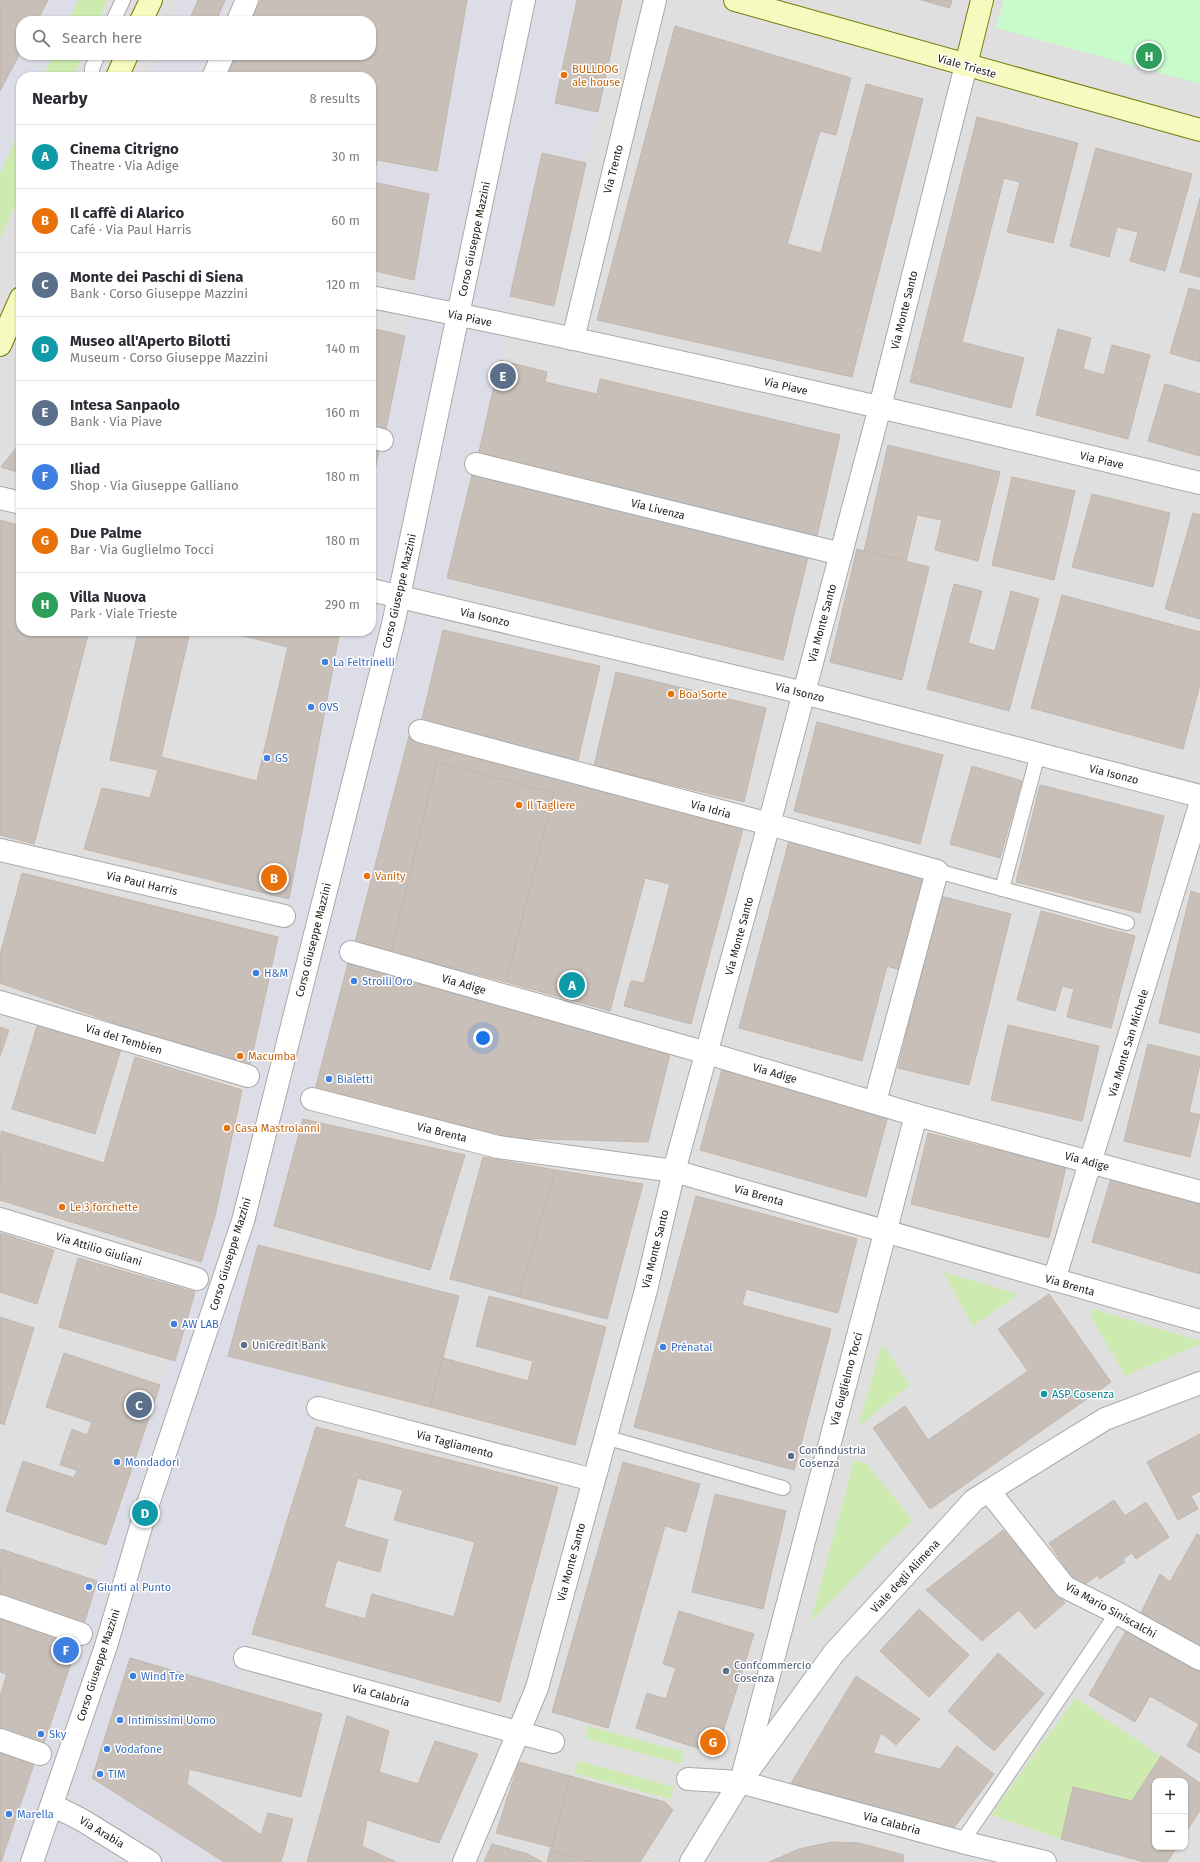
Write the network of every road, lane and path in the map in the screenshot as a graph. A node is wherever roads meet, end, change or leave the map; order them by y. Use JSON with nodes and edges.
{"nodes":[{"id":1,"x":123,"y":0,"type":"edge"},
{"id":2,"x":151,"y":0,"type":"edge"},
{"id":3,"x":247,"y":0,"type":"edge"},
{"id":4,"x":524,"y":0,"type":"edge"},
{"id":5,"x":655,"y":0,"type":"edge"},
{"id":6,"x":735,"y":0,"type":"edge"},
{"id":7,"x":982,"y":0,"type":"edge"},
{"id":8,"x":115,"y":16,"type":"edge"},
{"id":9,"x":144,"y":16,"type":"edge"},
{"id":10,"x":240,"y":16,"type":"edge"},
{"id":11,"x":96,"y":60,"type":"edge"},
{"id":12,"x":125,"y":60,"type":"edge"},
{"id":13,"x":221,"y":60,"type":"edge"},
{"id":14,"x":966,"y":65,"type":"junction"},
{"id":15,"x":92,"y":72,"type":"edge"},
{"id":16,"x":119,"y":72,"type":"edge"},
{"id":17,"x":216,"y":72,"type":"edge"},
{"id":18,"x":1200,"y":130,"type":"edge"},
{"id":19,"x":376,"y":298,"type":"edge"},
{"id":20,"x":16,"y":309,"type":"edge"},
{"id":21,"x":458,"y":315,"type":"junction"},
{"id":22,"x":573,"y":338,"type":"junction"},
{"id":23,"x":0,"y":345,"type":"edge"},
{"id":24,"x":880,"y":407,"type":"junction"},
{"id":25,"x":476,"y":464,"type":"dead end"},
{"id":26,"x":1200,"y":483,"type":"edge"},
{"id":27,"x":0,"y":498,"type":"edge"},
{"id":28,"x":16,"y":502,"type":"edge"},
{"id":29,"x":840,"y":554,"type":"junction"},
{"id":30,"x":376,"y":591,"type":"edge"},
{"id":31,"x":399,"y":597,"type":"junction"},
{"id":32,"x":804,"y":693,"type":"junction"},
{"id":33,"x":420,"y":731,"type":"dead end"},
{"id":34,"x":1038,"y":754,"type":"junction"},
{"id":35,"x":1200,"y":796,"type":"edge"},
{"id":36,"x":1200,"y":805,"type":"edge"},
{"id":37,"x":769,"y":824,"type":"junction"},
{"id":38,"x":0,"y":850,"type":"edge"},
{"id":39,"x":937,"y":871,"type":"junction"},
{"id":40,"x":1002,"y":889,"type":"junction"},
{"id":41,"x":284,"y":916,"type":"dead end"},
{"id":42,"x":1127,"y":924,"type":"dead end"},
{"id":43,"x":351,"y":952,"type":"dead end"},
{"id":44,"x":0,"y":1002,"type":"edge"},
{"id":45,"x":707,"y":1053,"type":"junction"},
{"id":46,"x":248,"y":1076,"type":"dead end"},
{"id":47,"x":312,"y":1099,"type":"dead end"},
{"id":48,"x":875,"y":1102,"type":"junction"},
{"id":49,"x":916,"y":1115,"type":"junction"},
{"id":50,"x":1091,"y":1162,"type":"junction"},
{"id":51,"x":674,"y":1171,"type":"junction"},
{"id":52,"x":1200,"y":1192,"type":"edge"},
{"id":53,"x":0,"y":1219,"type":"edge"},
{"id":54,"x":885,"y":1231,"type":"junction"},
{"id":55,"x":197,"y":1279,"type":"dead end"},
{"id":56,"x":1054,"y":1280,"type":"junction"},
{"id":57,"x":1200,"y":1321,"type":"edge"},
{"id":58,"x":1200,"y":1383,"type":"edge"},
{"id":59,"x":318,"y":1408,"type":"dead end"},
{"id":60,"x":605,"y":1437,"type":"junction"},
{"id":61,"x":593,"y":1480,"type":"junction"},
{"id":62,"x":783,"y":1488,"type":"dead end"},
{"id":63,"x":989,"y":1491,"type":"junction"},
{"id":64,"x":0,"y":1606,"type":"edge"},
{"id":65,"x":1117,"y":1613,"type":"junction"},
{"id":66,"x":81,"y":1634,"type":"dead end"},
{"id":67,"x":245,"y":1658,"type":"dead end"},
{"id":68,"x":1200,"y":1659,"type":"edge"},
{"id":69,"x":517,"y":1732,"type":"junction"},
{"id":70,"x":0,"y":1740,"type":"edge"},
{"id":71,"x":553,"y":1742,"type":"dead end"},
{"id":72,"x":40,"y":1754,"type":"dead end"},
{"id":73,"x":688,"y":1779,"type":"dead end"},
{"id":74,"x":740,"y":1782,"type":"junction"},
{"id":75,"x":52,"y":1804,"type":"junction"},
{"id":76,"x":962,"y":1842,"type":"junction"},
{"id":77,"x":32,"y":1862,"type":"edge"},
{"id":78,"x":150,"y":1862,"type":"edge"},
{"id":79,"x":464,"y":1862,"type":"edge"},
{"id":80,"x":691,"y":1862,"type":"edge"},
{"id":81,"x":1044,"y":1862,"type":"edge"}],
"edges":[{"from":1,"to":8,"type":"lane"},
{"from":2,"to":9,"type":"street"},
{"from":3,"to":10,"type":"street"},
{"from":4,"to":21,"type":"street","name":"Corso Giuseppe Mazzini"},
{"from":5,"to":22,"type":"street","name":"Via Trento"},
{"from":6,"to":14,"type":"street","name":"Viale Trieste"},
{"from":7,"to":14,"type":"street","name":"Via Monte Santo"},
{"from":11,"to":15,"type":"lane"},
{"from":12,"to":16,"type":"street"},
{"from":13,"to":17,"type":"street"},
{"from":14,"to":18,"type":"street","name":"Viale Trieste"},
{"from":14,"to":24,"type":"street","name":"Via Monte Santo"},
{"from":19,"to":21,"type":"street","name":"Via Piave"},
{"from":20,"to":23,"type":"street"},
{"from":21,"to":22,"type":"street","name":"Via Piave"},
{"from":21,"to":31,"type":"street","name":"Corso Giuseppe Mazzini"},
{"from":22,"to":24,"type":"street","name":"Via Piave"},
{"from":24,"to":26,"type":"street","name":"Via Piave"},
{"from":24,"to":29,"type":"street","name":"Via Monte Santo"},
{"from":25,"to":29,"type":"street","name":"Via Livenza"},
{"from":27,"to":28,"type":"street"},
{"from":29,"to":32,"type":"street","name":"Via Monte Santo"},
{"from":30,"to":31,"type":"street","name":"Via Isonzo"},
{"from":31,"to":32,"type":"street","name":"Via Isonzo"},
{"from":31,"to":75,"type":"street","name":"Corso Giuseppe Mazzini"},
{"from":32,"to":34,"type":"street","name":"Via Isonzo"},
{"from":32,"to":37,"type":"street","name":"Via Monte Santo"},
{"from":33,"to":37,"type":"street","name":"Via Idria"},
{"from":34,"to":35,"type":"street","name":"Via Isonzo"},
{"from":34,"to":40,"type":"lane"},
{"from":36,"to":50,"type":"street","name":"Via Monte San Michele"},
{"from":37,"to":39,"type":"street","name":"Via Idria"},
{"from":37,"to":45,"type":"street","name":"Via Monte Santo"},
{"from":38,"to":41,"type":"street","name":"Via Paul Harris"},
{"from":39,"to":40,"type":"lane","name":"Via Idria"},
{"from":39,"to":48,"type":"street"},
{"from":40,"to":42,"type":"lane","name":"Via Idria"},
{"from":43,"to":45,"type":"street","name":"Via Adige"},
{"from":44,"to":46,"type":"street","name":"Via del Tembien"},
{"from":45,"to":48,"type":"street","name":"Via Adige"},
{"from":45,"to":51,"type":"street","name":"Via Monte Santo"},
{"from":47,"to":51,"type":"street","name":"Via Brenta"},
{"from":48,"to":49,"type":"street","name":"Via Adige"},
{"from":49,"to":50,"type":"street","name":"Via Adige"},
{"from":49,"to":54,"type":"street","name":"Via Guglielmo Tocci"},
{"from":50,"to":52,"type":"street","name":"Via Adige"},
{"from":50,"to":56,"type":"street","name":"Via Monte San Michele"},
{"from":51,"to":54,"type":"street","name":"Via Brenta"},
{"from":51,"to":60,"type":"street","name":"Via Monte Santo"},
{"from":53,"to":55,"type":"street","name":"Via Attilio Giuliani"},
{"from":54,"to":56,"type":"street","name":"Via Brenta"},
{"from":54,"to":74,"type":"street","name":"Via Guglielmo Tocci"},
{"from":56,"to":57,"type":"street","name":"Via Brenta"},
{"from":58,"to":63,"type":"street","name":"Viale degli Alimena"},
{"from":59,"to":61,"type":"street","name":"Via Tagliamento"},
{"from":60,"to":61,"type":"street","name":"Via Monte Santo"},
{"from":60,"to":62,"type":"lane"},
{"from":61,"to":69,"type":"street","name":"Via Monte Santo"},
{"from":63,"to":65,"type":"street","name":"Via Mario Siniscalchi"},
{"from":63,"to":74,"type":"street","name":"Viale degli Alimena"},
{"from":64,"to":66,"type":"street"},
{"from":65,"to":68,"type":"street","name":"Via Mario Siniscalchi"},
{"from":65,"to":76,"type":"lane"},
{"from":67,"to":69,"type":"street","name":"Via Calabria"},
{"from":69,"to":71,"type":"street","name":"Via Calabria"},
{"from":69,"to":79,"type":"street","name":"Via Monte Santo"},
{"from":70,"to":72,"type":"street"},
{"from":73,"to":74,"type":"street","name":"Via Calabria"},
{"from":74,"to":76,"type":"street","name":"Via Calabria"},
{"from":74,"to":80,"type":"street","name":"Viale degli Alimena"},
{"from":75,"to":77,"type":"street","name":"Corso Giuseppe Mazzini"},
{"from":75,"to":78,"type":"street","name":"Via Arabia"},
{"from":76,"to":81,"type":"street","name":"Via Calabria"}]}
